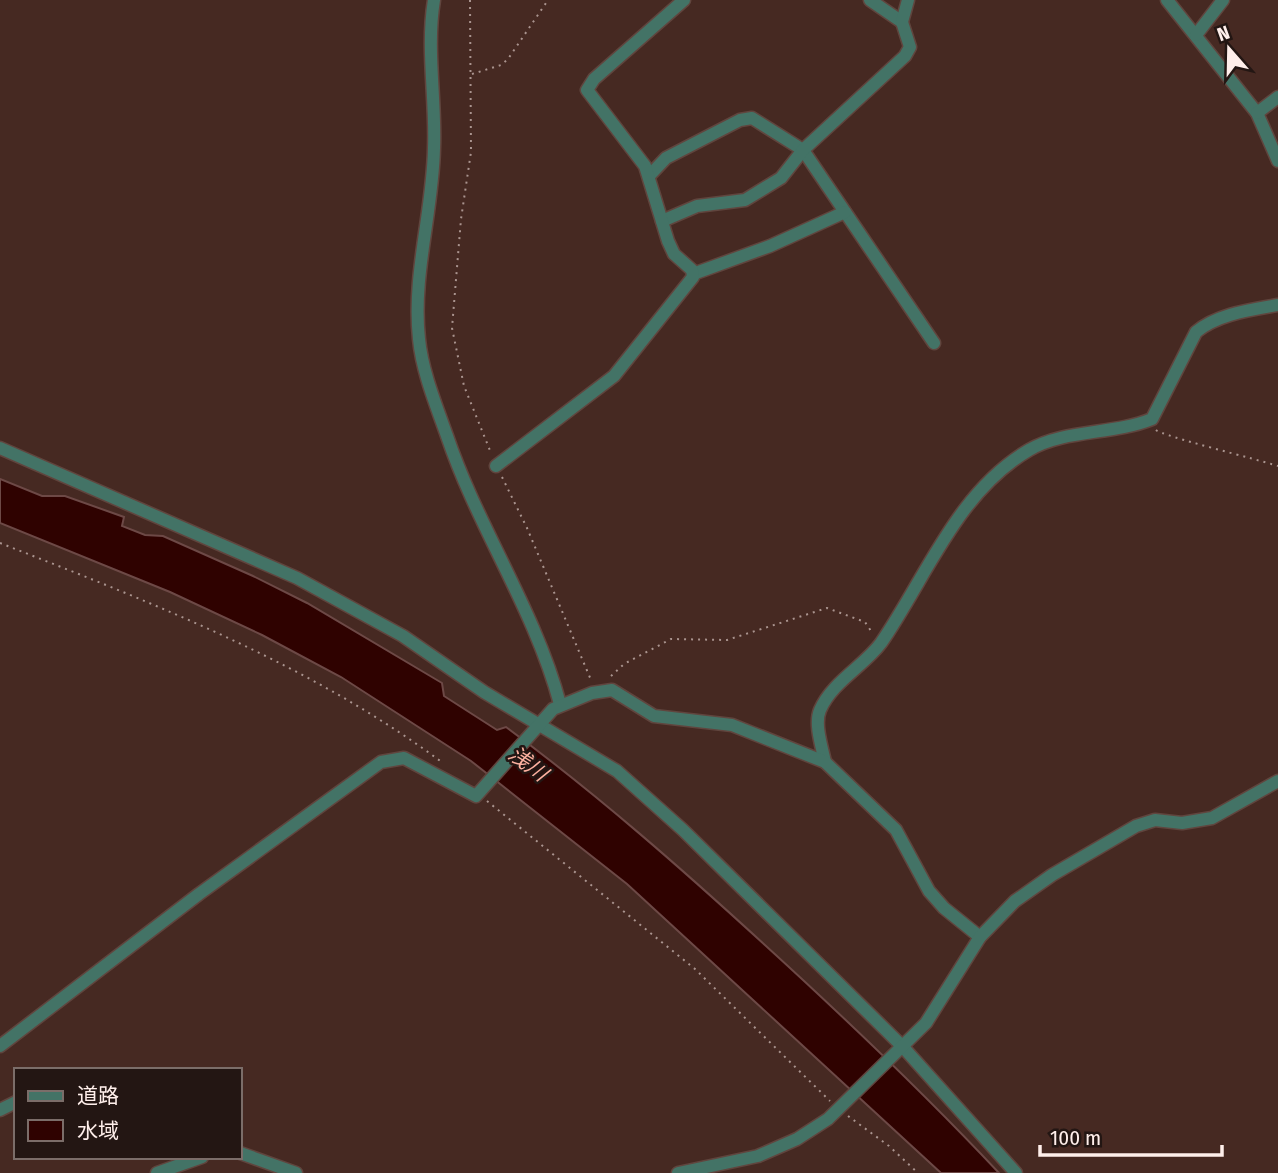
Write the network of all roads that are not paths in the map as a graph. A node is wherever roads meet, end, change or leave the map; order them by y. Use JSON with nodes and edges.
{"nodes":[{"id":1,"x":434,"y":0,"type":"edge"},
{"id":2,"x":684,"y":0,"type":"edge"},
{"id":3,"x":870,"y":0,"type":"edge"},
{"id":4,"x":908,"y":0,"type":"edge"},
{"id":5,"x":1167,"y":0,"type":"edge"},
{"id":6,"x":1223,"y":0,"type":"edge"},
{"id":7,"x":902,"y":22,"type":"junction"},
{"id":8,"x":1196,"y":35,"type":"junction"},
{"id":9,"x":1278,"y":97,"type":"edge"},
{"id":10,"x":1258,"y":113,"type":"junction"},
{"id":11,"x":803,"y":150,"type":"junction"},
{"id":12,"x":1278,"y":161,"type":"edge"},
{"id":13,"x":649,"y":176,"type":"junction"},
{"id":14,"x":845,"y":212,"type":"junction"},
{"id":15,"x":662,"y":221,"type":"junction"},
{"id":16,"x":693,"y":274,"type":"junction"},
{"id":17,"x":1278,"y":305,"type":"edge"},
{"id":18,"x":934,"y":343,"type":"dead end"},
{"id":19,"x":0,"y":447,"type":"edge"},
{"id":20,"x":496,"y":466,"type":"road end"},
{"id":21,"x":560,"y":704,"type":"junction"},
{"id":22,"x":538,"y":728,"type":"junction"},
{"id":23,"x":825,"y":762,"type":"junction"},
{"id":24,"x":1278,"y":781,"type":"edge"},
{"id":25,"x":980,"y":937,"type":"junction"},
{"id":26,"x":0,"y":1046,"type":"edge"},
{"id":27,"x":901,"y":1050,"type":"junction"},
{"id":28,"x":242,"y":1154,"type":"edge"},
{"id":29,"x":196,"y":1159,"type":"edge"},
{"id":30,"x":267,"y":1167,"type":"edge"},
{"id":31,"x":157,"y":1173,"type":"edge"},
{"id":32,"x":296,"y":1173,"type":"edge"},
{"id":33,"x":677,"y":1173,"type":"edge"},
{"id":34,"x":1016,"y":1173,"type":"edge"}],
"edges":[{"from":1,"to":21,"type":"street"},
{"from":2,"to":13,"type":"street"},
{"from":3,"to":7,"type":"street"},
{"from":4,"to":7,"type":"street"},
{"from":5,"to":8,"type":"street"},
{"from":6,"to":8,"type":"street"},
{"from":7,"to":11,"type":"street"},
{"from":8,"to":10,"type":"street"},
{"from":9,"to":10,"type":"street"},
{"from":10,"to":12,"type":"street"},
{"from":11,"to":13,"type":"street"},
{"from":11,"to":14,"type":"street"},
{"from":11,"to":15,"type":"street"},
{"from":13,"to":15,"type":"street"},
{"from":14,"to":16,"type":"street"},
{"from":14,"to":18,"type":"street"},
{"from":15,"to":16,"type":"street"},
{"from":16,"to":20,"type":"street"},
{"from":17,"to":23,"type":"street"},
{"from":19,"to":22,"type":"street"},
{"from":21,"to":22,"type":"street"},
{"from":21,"to":23,"type":"street"},
{"from":22,"to":26,"type":"street"},
{"from":22,"to":27,"type":"street"},
{"from":23,"to":25,"type":"street"},
{"from":24,"to":25,"type":"street"},
{"from":25,"to":27,"type":"street"},
{"from":27,"to":33,"type":"street"},
{"from":27,"to":34,"type":"street"},
{"from":28,"to":30,"type":"street"},
{"from":29,"to":31,"type":"street"},
{"from":30,"to":32,"type":"street"}]}
